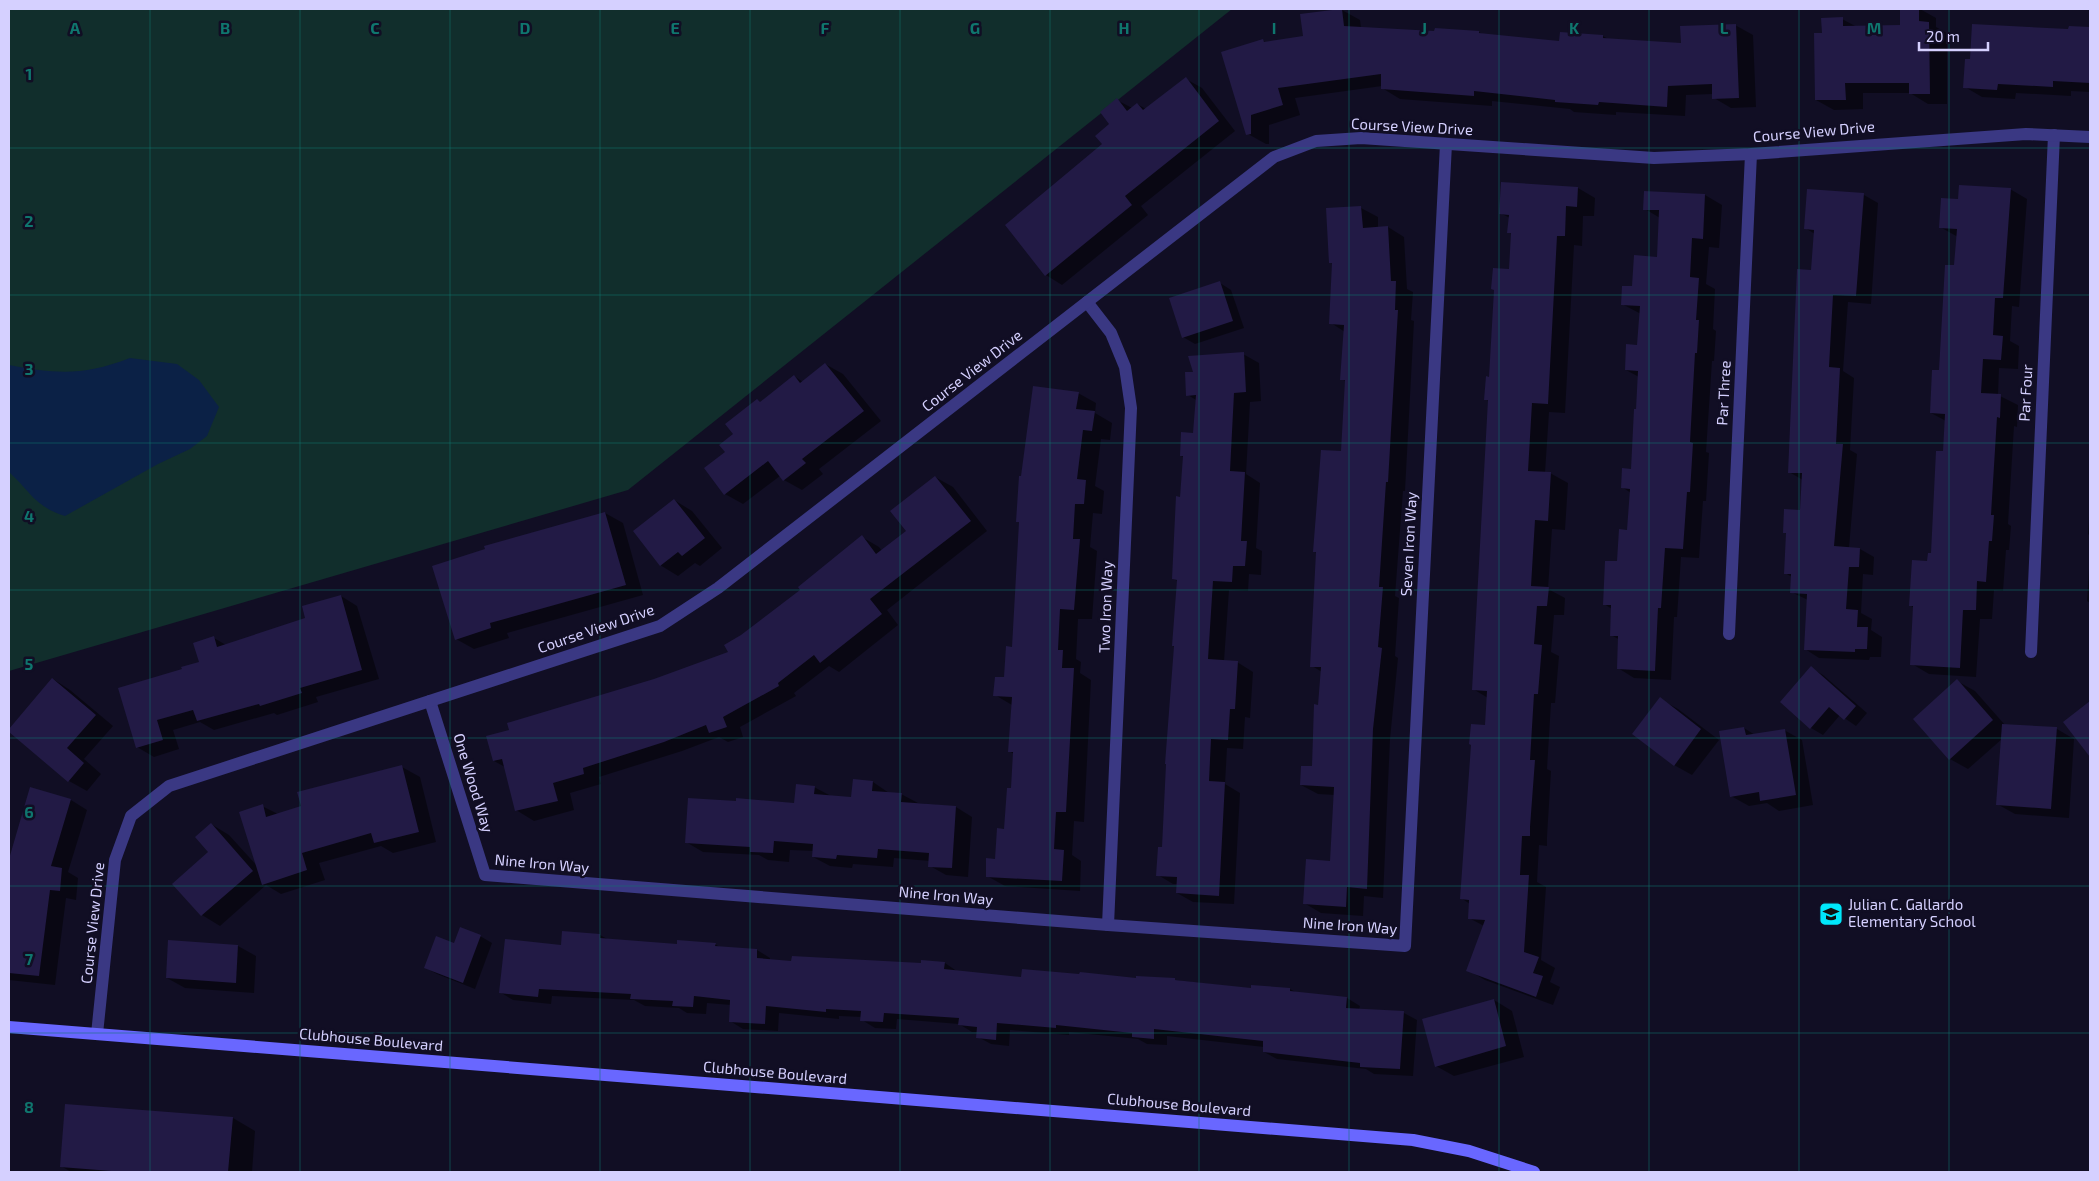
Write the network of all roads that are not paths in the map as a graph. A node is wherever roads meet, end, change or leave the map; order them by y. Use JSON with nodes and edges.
{"nodes":[{"id":1,"x":2054,"y":135,"type":"junction"},
{"id":2,"x":2090,"y":137,"type":"edge"},
{"id":3,"x":1446,"y":144,"type":"junction"},
{"id":4,"x":1751,"y":154,"type":"junction"},
{"id":5,"x":1087,"y":302,"type":"junction"},
{"id":6,"x":1729,"y":634,"type":"dead end"},
{"id":7,"x":2031,"y":652,"type":"dead end"},
{"id":8,"x":430,"y":701,"type":"junction"},
{"id":9,"x":484,"y":876,"type":"joint"},
{"id":10,"x":1108,"y":925,"type":"junction"},
{"id":11,"x":1405,"y":946,"type":"joint"},
{"id":12,"x":9,"y":1027,"type":"edge"},
{"id":13,"x":97,"y":1034,"type":"junction"},
{"id":14,"x":1534,"y":1172,"type":"edge"}],
"edges":[{"from":1,"to":2,"type":"street","name":"Course View Drive"},
{"from":1,"to":4,"type":"street","name":"Course View Drive"},
{"from":1,"to":7,"type":"street","name":"Par Four"},
{"from":3,"to":4,"type":"street","name":"Course View Drive"},
{"from":3,"to":5,"type":"street","name":"Course View Drive"},
{"from":3,"to":11,"type":"street","name":"Seven Iron Way"},
{"from":4,"to":6,"type":"street","name":"Par Three"},
{"from":5,"to":8,"type":"street","name":"Course View Drive"},
{"from":5,"to":10,"type":"street","name":"Two Iron Way"},
{"from":8,"to":9,"type":"street","name":"One Wood Way"},
{"from":8,"to":13,"type":"street","name":"Course View Drive"},
{"from":9,"to":10,"type":"street","name":"Nine Iron Way"},
{"from":10,"to":11,"type":"street","name":"Nine Iron Way"},
{"from":12,"to":13,"type":"street","name":"Clubhouse Boulevard"},
{"from":13,"to":14,"type":"street","name":"Clubhouse Boulevard"}]}
